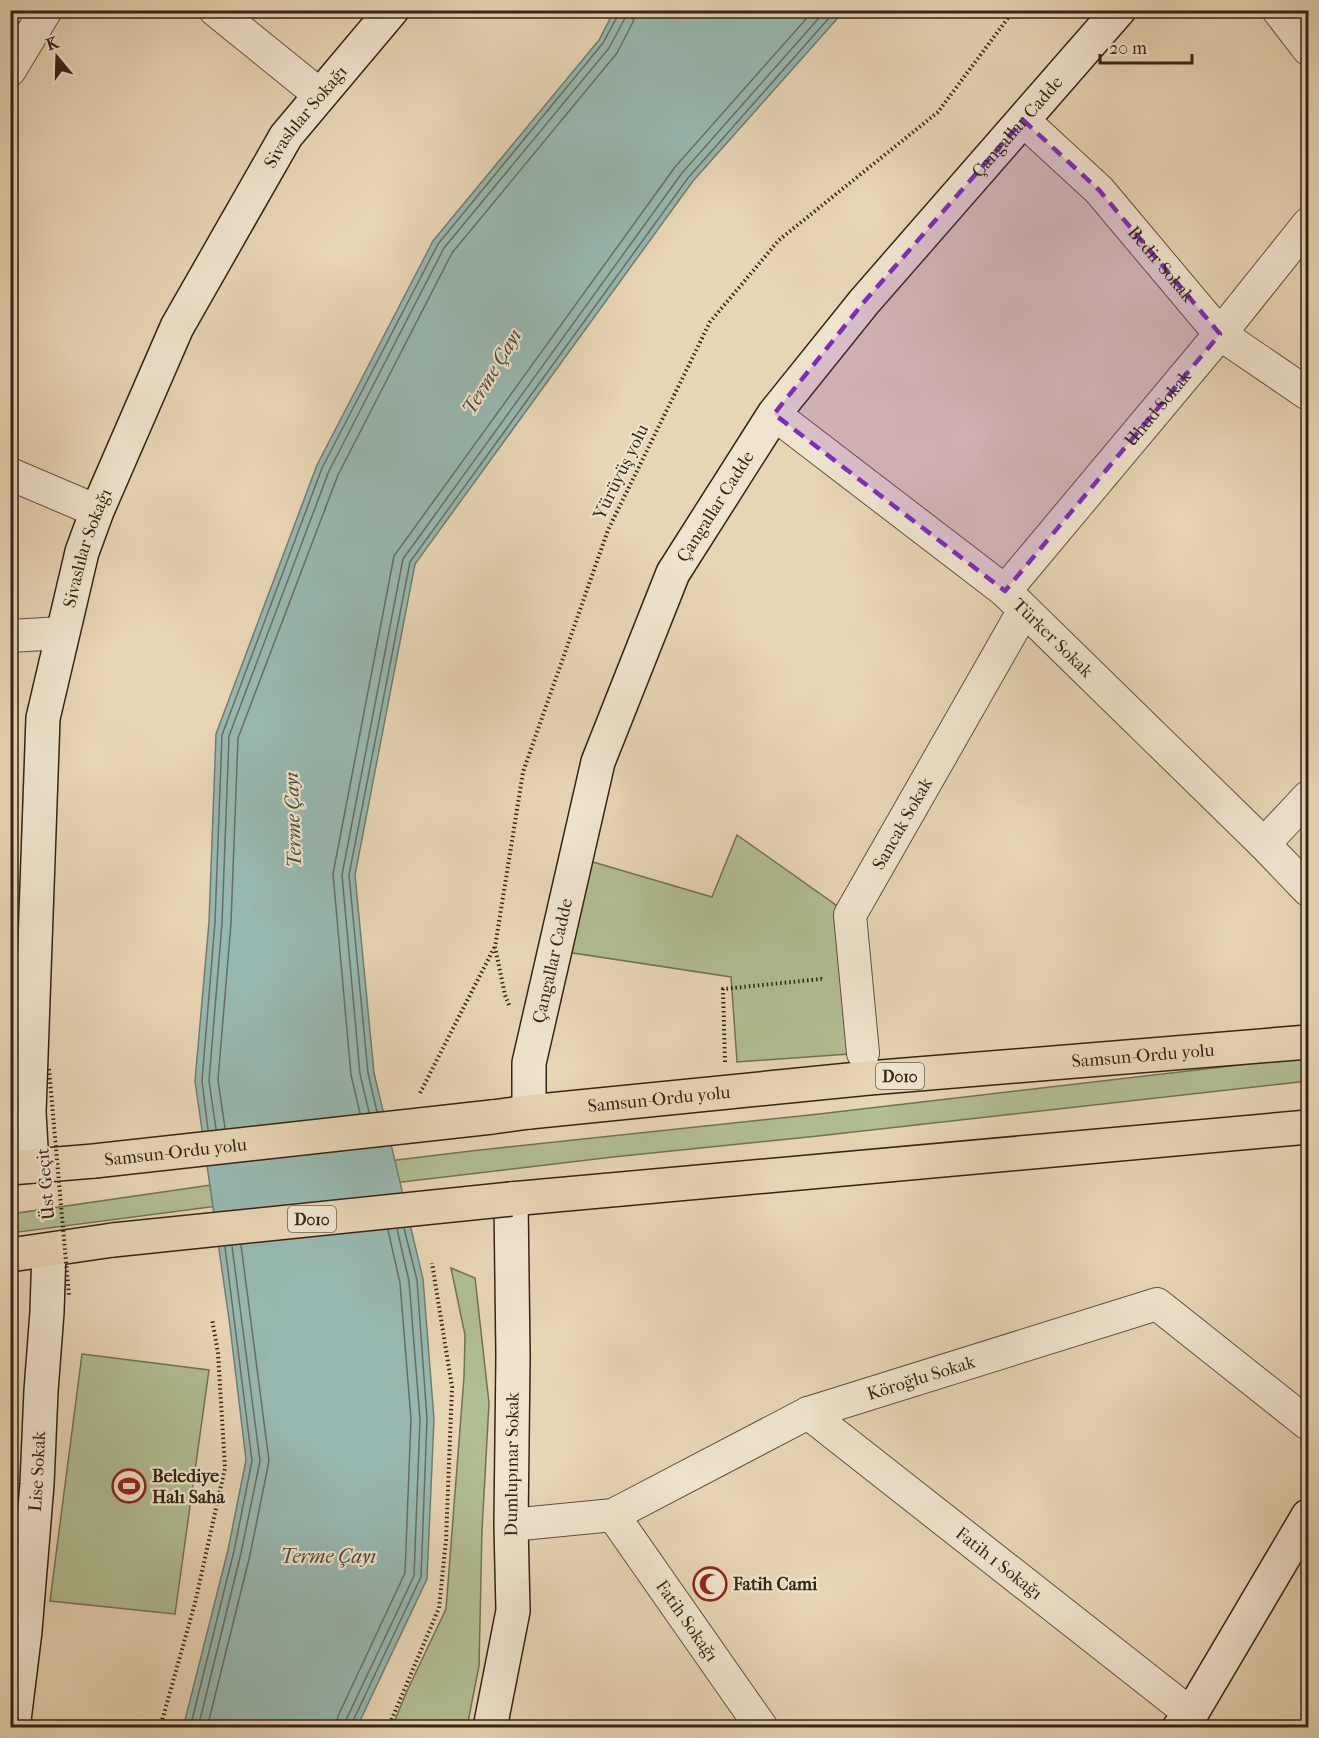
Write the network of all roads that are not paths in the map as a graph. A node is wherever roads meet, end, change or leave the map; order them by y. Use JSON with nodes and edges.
{"nodes":[{"id":1,"x":46,"y":10,"type":"edge"},
{"id":2,"x":214,"y":10,"type":"edge"},
{"id":3,"x":392,"y":10,"type":"edge"},
{"id":4,"x":1119,"y":10,"type":"edge"},
{"id":5,"x":1278,"y":10,"type":"edge"},
{"id":6,"x":1308,"y":49,"type":"edge"},
{"id":7,"x":10,"y":70,"type":"edge"},
{"id":8,"x":320,"y":95,"type":"junction"},
{"id":9,"x":1023,"y":120,"type":"junction"},
{"id":10,"x":1308,"y":224,"type":"edge"},
{"id":11,"x":1220,"y":334,"type":"junction"},
{"id":12,"x":1308,"y":394,"type":"edge"},
{"id":13,"x":774,"y":414,"type":"junction"},
{"id":14,"x":10,"y":474,"type":"edge"},
{"id":15,"x":97,"y":511,"type":"junction"},
{"id":16,"x":1015,"y":600,"type":"junction"},
{"id":17,"x":63,"y":633,"type":"junction"},
{"id":18,"x":10,"y":636,"type":"edge"},
{"id":19,"x":1308,"y":797,"type":"edge"},
{"id":20,"x":1264,"y":844,"type":"junction"},
{"id":21,"x":1308,"y":890,"type":"edge"},
{"id":22,"x":1308,"y":1042,"type":"edge"},
{"id":23,"x":863,"y":1053,"type":"dead end"},
{"id":24,"x":529,"y":1112,"type":"junction"},
{"id":25,"x":1308,"y":1127,"type":"edge"},
{"id":26,"x":21,"y":1167,"type":"edge"},
{"id":27,"x":511,"y":1199,"type":"junction"},
{"id":28,"x":49,"y":1250,"type":"junction"},
{"id":29,"x":10,"y":1255,"type":"edge"},
{"id":30,"x":808,"y":1413,"type":"junction"},
{"id":31,"x":1308,"y":1424,"type":"edge"},
{"id":32,"x":613,"y":1515,"type":"junction"},
{"id":33,"x":1308,"y":1516,"type":"edge"},
{"id":34,"x":511,"y":1525,"type":"junction"},
{"id":35,"x":1185,"y":1721,"type":"edge"},
{"id":36,"x":13,"y":1728,"type":"edge"},
{"id":37,"x":490,"y":1728,"type":"edge"},
{"id":38,"x":762,"y":1728,"type":"edge"}],
"edges":[{"from":1,"to":7,"type":"street"},
{"from":2,"to":8,"type":"street"},
{"from":3,"to":8,"type":"street","name":"Sivaslılar Sokağı"},
{"from":4,"to":9,"type":"street","name":"Çangallar Cadde"},
{"from":5,"to":6,"type":"street"},
{"from":8,"to":15,"type":"street","name":"Sivaslılar Sokağı"},
{"from":9,"to":11,"type":"street","name":"Bedir Sokak"},
{"from":9,"to":13,"type":"street","name":"Çangallar Cadde"},
{"from":10,"to":11,"type":"street","name":"Uhud Sokak"},
{"from":11,"to":12,"type":"street","name":"Bedir Sokak"},
{"from":11,"to":16,"type":"street","name":"Uhud Sokak"},
{"from":13,"to":16,"type":"street","name":"Türker Sokak"},
{"from":13,"to":24,"type":"street","name":"Çangallar Cadde"},
{"from":14,"to":15,"type":"street"},
{"from":15,"to":17,"type":"street","name":"Sivaslılar Sokağı"},
{"from":16,"to":20,"type":"street","name":"Türker Sokak"},
{"from":16,"to":23,"type":"street","name":"Sancak Sokak"},
{"from":17,"to":18,"type":"street"},
{"from":17,"to":26,"type":"street","name":"Sivaslılar Sokağı"},
{"from":19,"to":20,"type":"street"},
{"from":20,"to":21,"type":"street","name":"Türker Sokak"},
{"from":22,"to":24,"type":"highway","name":"Samsun-Ordu yolu","number":"D010"},
{"from":24,"to":26,"type":"highway","name":"Samsun-Ordu yolu","number":"D010","bridge":true},
{"from":25,"to":27,"type":"highway","number":"D010"},
{"from":27,"to":28,"type":"highway","number":"D010","bridge":true},
{"from":27,"to":34,"type":"street","name":"Dumlupınar Sokak"},
{"from":28,"to":29,"type":"highway","number":"D010"},
{"from":28,"to":36,"type":"street","name":"Lise Sokak"},
{"from":30,"to":31,"type":"street","name":"Köroğlu Sokak"},
{"from":30,"to":32,"type":"street","name":"Köroğlu Sokak"},
{"from":30,"to":35,"type":"street","name":"Fatih 1 Sokağı"},
{"from":32,"to":34,"type":"street","name":"Köroğlu Sokak"},
{"from":32,"to":38,"type":"street","name":"Fatih Sokağı"},
{"from":33,"to":35,"type":"street"},
{"from":34,"to":37,"type":"street","name":"Dumlupınar Sokak"}]}
